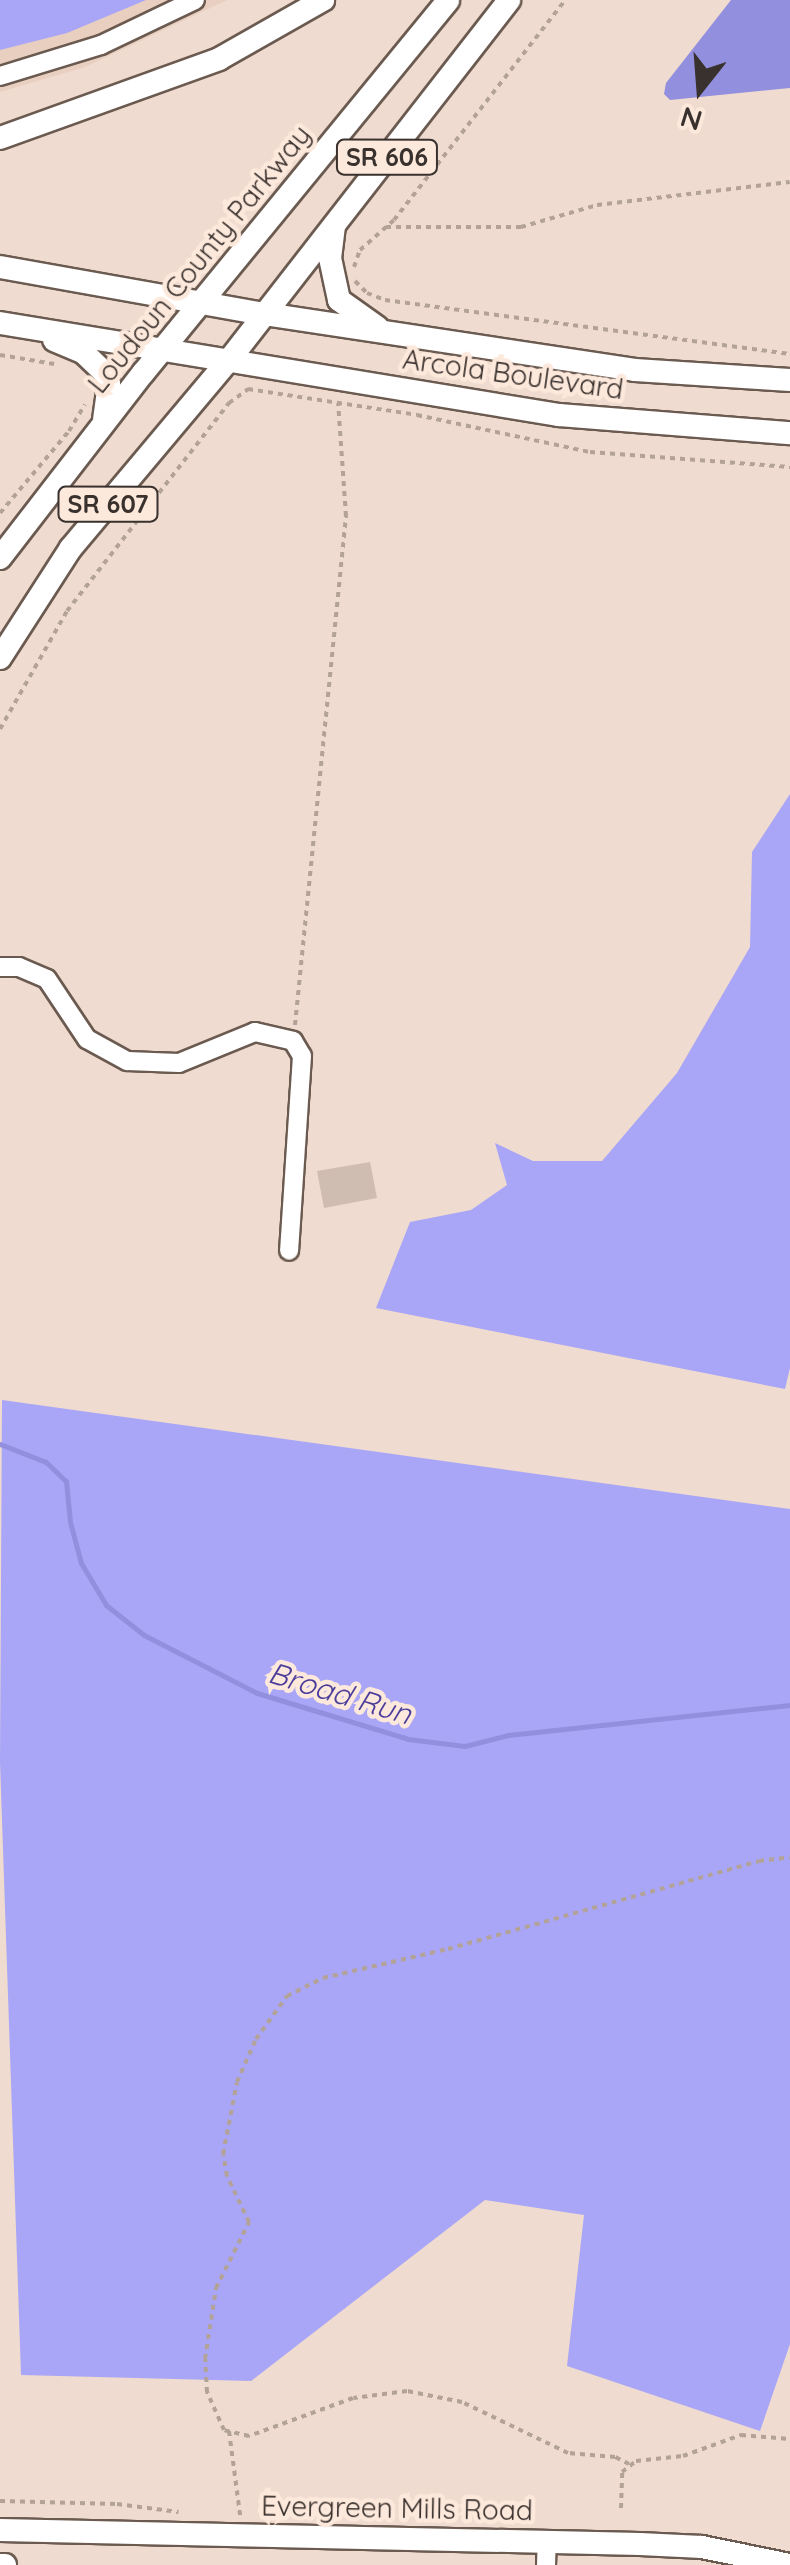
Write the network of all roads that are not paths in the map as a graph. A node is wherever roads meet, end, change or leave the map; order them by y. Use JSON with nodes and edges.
{"nodes":[{"id":1,"x":194,"y":0,"type":"edge"},
{"id":2,"x":322,"y":0,"type":"edge"},
{"id":3,"x":448,"y":0,"type":"edge"},
{"id":4,"x":508,"y":0,"type":"edge"},
{"id":5,"x":0,"y":76,"type":"edge"},
{"id":6,"x":0,"y":138,"type":"edge"},
{"id":7,"x":335,"y":224,"type":"junction"},
{"id":8,"x":0,"y":267,"type":"edge"},
{"id":9,"x":203,"y":302,"type":"junction"},
{"id":10,"x":265,"y":314,"type":"junction"},
{"id":11,"x":7,"y":324,"type":"edge"},
{"id":12,"x":409,"y":336,"type":"junction"},
{"id":13,"x":164,"y":349,"type":"junction"},
{"id":14,"x":228,"y":360,"type":"junction"},
{"id":15,"x":790,"y":380,"type":"edge"},
{"id":16,"x":103,"y":424,"type":"junction"},
{"id":17,"x":790,"y":433,"type":"edge"},
{"id":18,"x":0,"y":558,"type":"edge"},
{"id":19,"x":0,"y":658,"type":"edge"},
{"id":20,"x":0,"y":967,"type":"edge"},
{"id":21,"x":289,"y":1251,"type":"dead end"},
{"id":22,"x":0,"y":2530,"type":"edge"},
{"id":23,"x":546,"y":2553,"type":"edge"},
{"id":24,"x":790,"y":2564,"type":"edge"}],
"edges":[{"from":1,"to":5,"type":"lane"},
{"from":2,"to":6,"type":"main road"},
{"from":3,"to":9,"type":"main road","name":"Loudoun County Parkway","number":"SR 606"},
{"from":4,"to":7,"type":"main road","number":"SR 606"},
{"from":7,"to":10,"type":"main road","number":"SR 606"},
{"from":7,"to":12,"type":"main road"},
{"from":8,"to":9,"type":"main road","name":"Arcola Boulevard"},
{"from":9,"to":10,"type":"main road","name":"Arcola Boulevard"},
{"from":9,"to":13,"type":"main road","name":"Loudoun County Parkway","number":"SR 606"},
{"from":10,"to":12,"type":"main road","name":"Arcola Boulevard"},
{"from":10,"to":14,"type":"main road","number":"SR 607"},
{"from":11,"to":13,"type":"main road","name":"Arcola Boulevard"},
{"from":11,"to":16,"type":"main road"},
{"from":12,"to":15,"type":"main road","name":"Arcola Boulevard"},
{"from":13,"to":14,"type":"main road","name":"Arcola Boulevard"},
{"from":13,"to":16,"type":"main road","name":"Loudoun County Parkway","number":"SR 607"},
{"from":14,"to":17,"type":"main road","name":"Arcola Boulevard"},
{"from":14,"to":19,"type":"main road","number":"SR 607"},
{"from":16,"to":18,"type":"main road","name":"Loudoun County Parkway","number":"SR 607"},
{"from":20,"to":21,"type":"lane"},
{"from":22,"to":23,"type":"main road","name":"Evergreen Mills Road"},
{"from":23,"to":24,"type":"main road","name":"Evergreen Mills Road"}]}
